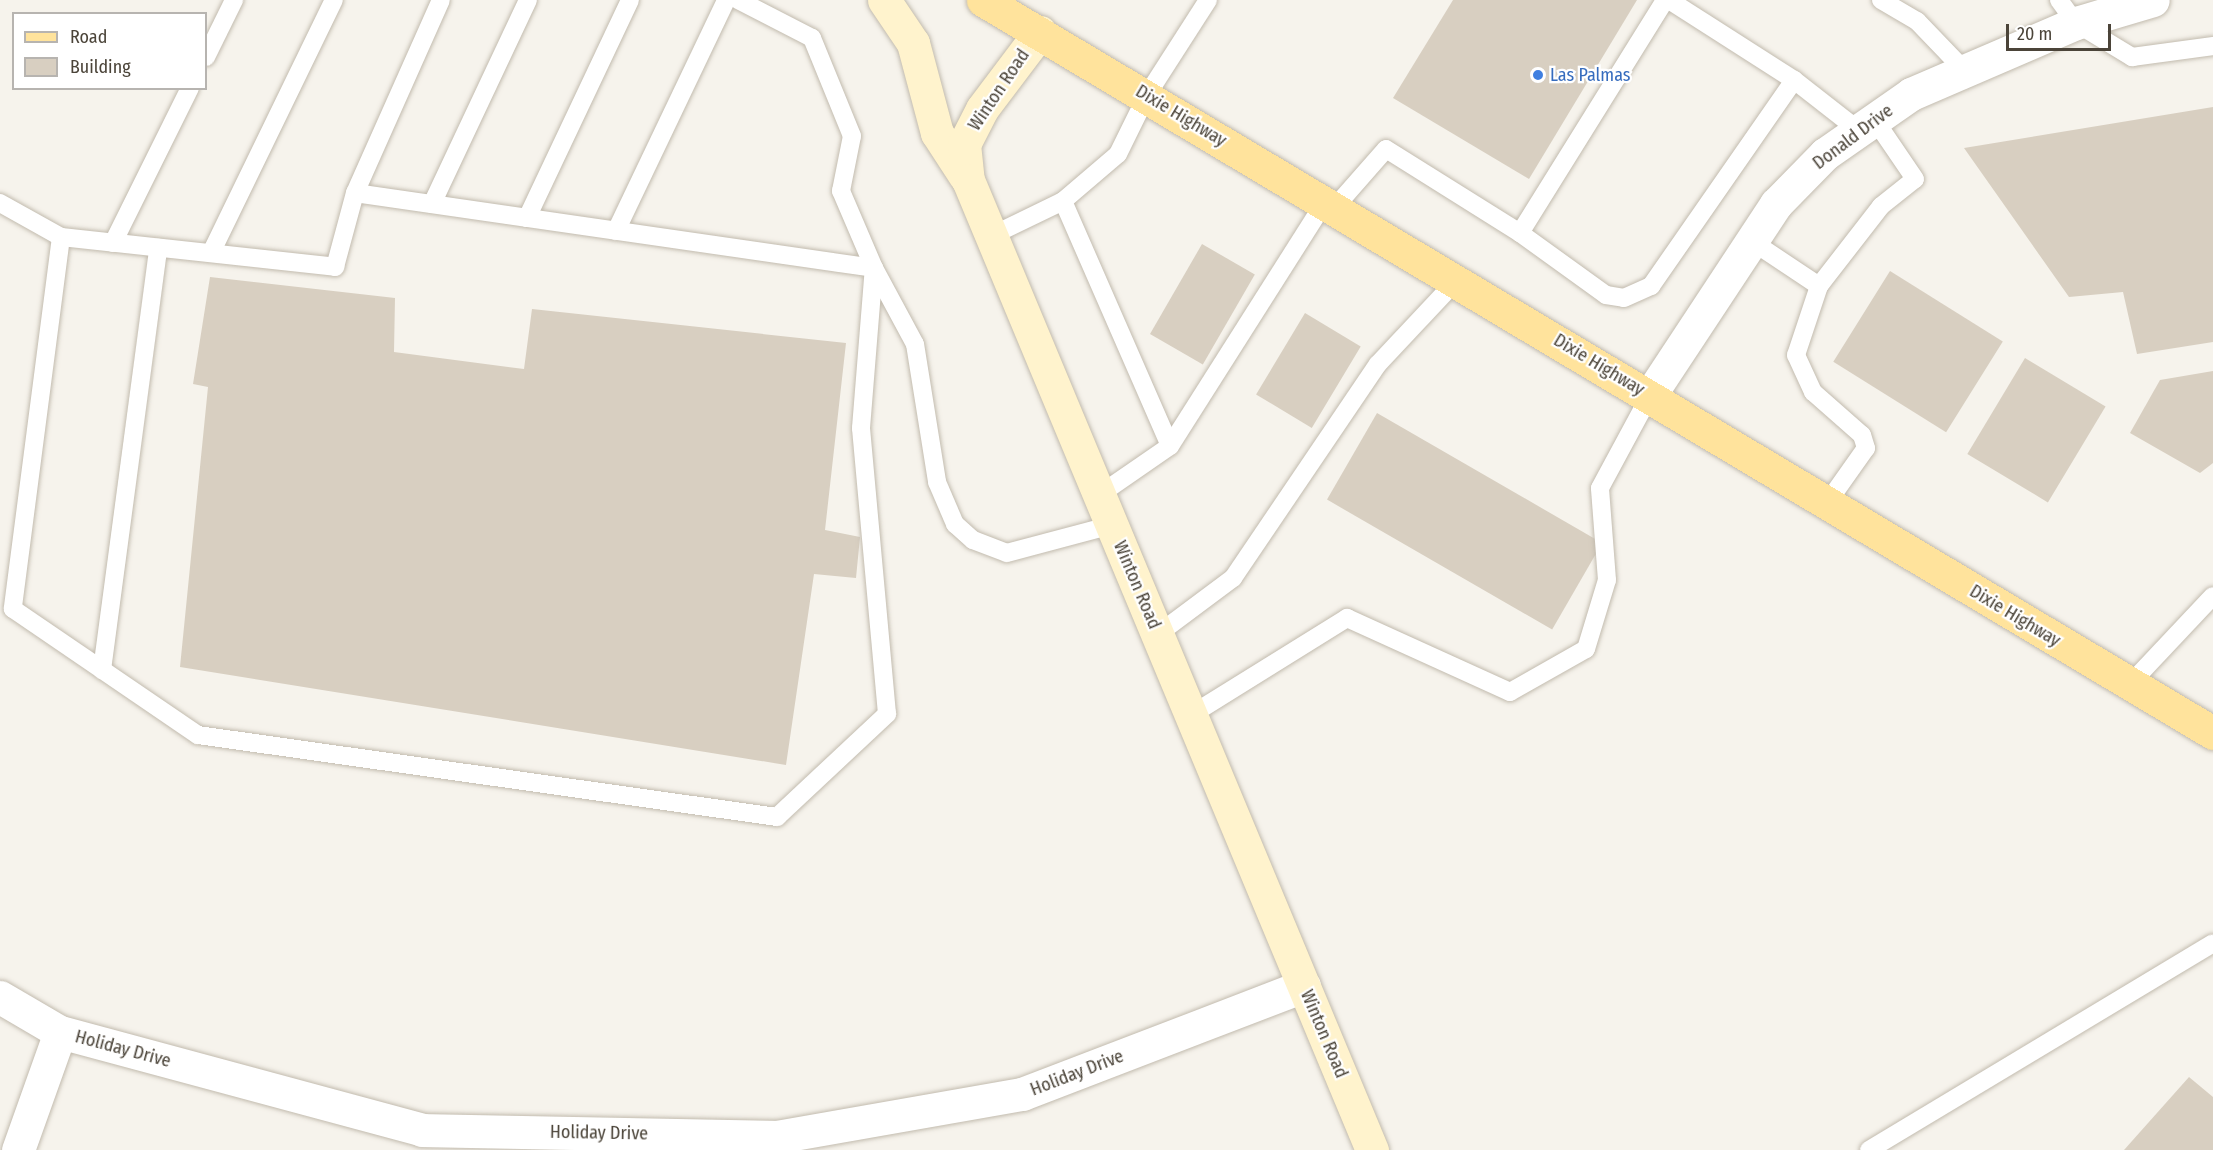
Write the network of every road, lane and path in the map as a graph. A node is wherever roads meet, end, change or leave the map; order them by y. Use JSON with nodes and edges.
{"nodes":[{"id":1,"x":234,"y":0,"type":"edge"},
{"id":2,"x":334,"y":0,"type":"edge"},
{"id":3,"x":441,"y":0,"type":"edge"},
{"id":4,"x":528,"y":0,"type":"edge"},
{"id":5,"x":630,"y":0,"type":"edge"},
{"id":6,"x":726,"y":0,"type":"edge"},
{"id":7,"x":738,"y":0,"type":"edge"},
{"id":8,"x":884,"y":0,"type":"edge"},
{"id":9,"x":983,"y":0,"type":"edge"},
{"id":10,"x":1208,"y":0,"type":"edge"},
{"id":11,"x":1667,"y":0,"type":"edge"},
{"id":12,"x":1881,"y":0,"type":"edge"},
{"id":13,"x":2153,"y":0,"type":"edge"},
{"id":14,"x":2067,"y":12,"type":"edge"},
{"id":15,"x":1040,"y":32,"type":"junction"},
{"id":16,"x":2213,"y":46,"type":"edge"},
{"id":17,"x":207,"y":55,"type":"edge"},
{"id":18,"x":1965,"y":71,"type":"junction"},
{"id":19,"x":1794,"y":80,"type":"junction"},
{"id":20,"x":189,"y":90,"type":"edge"},
{"id":21,"x":1147,"y":95,"type":"junction"},
{"id":22,"x":1866,"y":125,"type":"junction"},
{"id":23,"x":968,"y":180,"type":"junction"},
{"id":24,"x":355,"y":193,"type":"junction"},
{"id":25,"x":1063,"y":201,"type":"junction"},
{"id":26,"x":0,"y":203,"type":"edge"},
{"id":27,"x":432,"y":204,"type":"junction"},
{"id":28,"x":1330,"y":204,"type":"junction"},
{"id":29,"x":527,"y":218,"type":"junction"},
{"id":30,"x":616,"y":231,"type":"junction"},
{"id":31,"x":1520,"y":233,"type":"junction"},
{"id":32,"x":991,"y":236,"type":"junction"},
{"id":33,"x":61,"y":237,"type":"junction"},
{"id":34,"x":1750,"y":240,"type":"junction"},
{"id":35,"x":113,"y":243,"type":"junction"},
{"id":36,"x":158,"y":248,"type":"junction"},
{"id":37,"x":211,"y":253,"type":"junction"},
{"id":38,"x":874,"y":268,"type":"junction"},
{"id":39,"x":1456,"y":280,"type":"junction"},
{"id":40,"x":1819,"y":286,"type":"junction"},
{"id":41,"x":1650,"y":395,"type":"junction"},
{"id":42,"x":1170,"y":446,"type":"junction"},
{"id":43,"x":1100,"y":495,"type":"junction"},
{"id":44,"x":1827,"y":503,"type":"junction"},
{"id":45,"x":1112,"y":525,"type":"junction"},
{"id":46,"x":2213,"y":596,"type":"edge"},
{"id":47,"x":1158,"y":634,"type":"junction"},
{"id":48,"x":102,"y":670,"type":"junction"},
{"id":49,"x":2130,"y":685,"type":"junction"},
{"id":50,"x":1191,"y":715,"type":"junction"},
{"id":51,"x":2213,"y":733,"type":"edge"},
{"id":52,"x":2213,"y":943,"type":"edge"},
{"id":53,"x":1304,"y":986,"type":"junction"},
{"id":54,"x":0,"y":997,"type":"edge"},
{"id":55,"x":60,"y":1032,"type":"junction"},
{"id":56,"x":777,"y":1143,"type":"edge"},
{"id":57,"x":18,"y":1150,"type":"edge"},
{"id":58,"x":1372,"y":1150,"type":"edge"},
{"id":59,"x":1869,"y":1150,"type":"edge"}],
"edges":[{"from":1,"to":17,"type":"lane"},
{"from":2,"to":37,"type":"lane"},
{"from":3,"to":24,"type":"lane"},
{"from":4,"to":27,"type":"lane"},
{"from":5,"to":29,"type":"lane"},
{"from":6,"to":30,"type":"lane"},
{"from":7,"to":38,"type":"lane"},
{"from":8,"to":23,"type":"street"},
{"from":9,"to":15,"type":"main road","name":"Dixie Highway"},
{"from":10,"to":21,"type":"lane"},
{"from":11,"to":19,"type":"lane"},
{"from":11,"to":31,"type":"lane"},
{"from":12,"to":18,"type":"lane"},
{"from":13,"to":14,"type":"street","name":"Donald Drive"},
{"from":14,"to":16,"type":"lane"},
{"from":14,"to":18,"type":"street","name":"Donald Drive"},
{"from":15,"to":21,"type":"main road","name":"Dixie Highway"},
{"from":15,"to":23,"type":"street","name":"Winton Road"},
{"from":18,"to":22,"type":"street","name":"Donald Drive"},
{"from":19,"to":22,"type":"lane"},
{"from":19,"to":31,"type":"lane"},
{"from":20,"to":35,"type":"lane"},
{"from":21,"to":25,"type":"lane"},
{"from":21,"to":28,"type":"main road","name":"Dixie Highway"},
{"from":22,"to":34,"type":"street","name":"Donald Drive"},
{"from":22,"to":40,"type":"lane"},
{"from":23,"to":32,"type":"street","name":"Winton Road"},
{"from":24,"to":27,"type":"lane"},
{"from":24,"to":37,"type":"lane"},
{"from":25,"to":32,"type":"lane"},
{"from":25,"to":42,"type":"lane"},
{"from":26,"to":33,"type":"lane"},
{"from":27,"to":29,"type":"lane"},
{"from":28,"to":31,"type":"lane"},
{"from":28,"to":39,"type":"main road","name":"Dixie Highway"},
{"from":28,"to":42,"type":"lane"},
{"from":29,"to":30,"type":"lane"},
{"from":30,"to":38,"type":"lane"},
{"from":32,"to":43,"type":"street","name":"Winton Road"},
{"from":33,"to":35,"type":"lane"},
{"from":33,"to":48,"type":"lane"},
{"from":34,"to":40,"type":"lane"},
{"from":34,"to":41,"type":"street","name":"Donald Drive"},
{"from":35,"to":36,"type":"lane"},
{"from":36,"to":37,"type":"lane"},
{"from":36,"to":48,"type":"lane"},
{"from":38,"to":45,"type":"lane"},
{"from":38,"to":48,"type":"lane"},
{"from":39,"to":41,"type":"main road","name":"Dixie Highway"},
{"from":39,"to":47,"type":"lane"},
{"from":40,"to":44,"type":"lane"},
{"from":41,"to":44,"type":"main road","name":"Dixie Highway"},
{"from":41,"to":50,"type":"lane"},
{"from":42,"to":43,"type":"lane"},
{"from":43,"to":45,"type":"street","name":"Winton Road"},
{"from":44,"to":49,"type":"main road","name":"Dixie Highway"},
{"from":45,"to":47,"type":"street","name":"Winton Road"},
{"from":46,"to":49,"type":"lane"},
{"from":47,"to":50,"type":"street","name":"Winton Road"},
{"from":49,"to":51,"type":"main road","name":"Dixie Highway"},
{"from":50,"to":53,"type":"street","name":"Winton Road"},
{"from":52,"to":59,"type":"lane"},
{"from":53,"to":56,"type":"street","name":"Holiday Drive"},
{"from":53,"to":58,"type":"street","name":"Winton Road"},
{"from":54,"to":55,"type":"street","name":"Holiday Drive"},
{"from":55,"to":56,"type":"street","name":"Holiday Drive"},
{"from":55,"to":57,"type":"street"}]}
